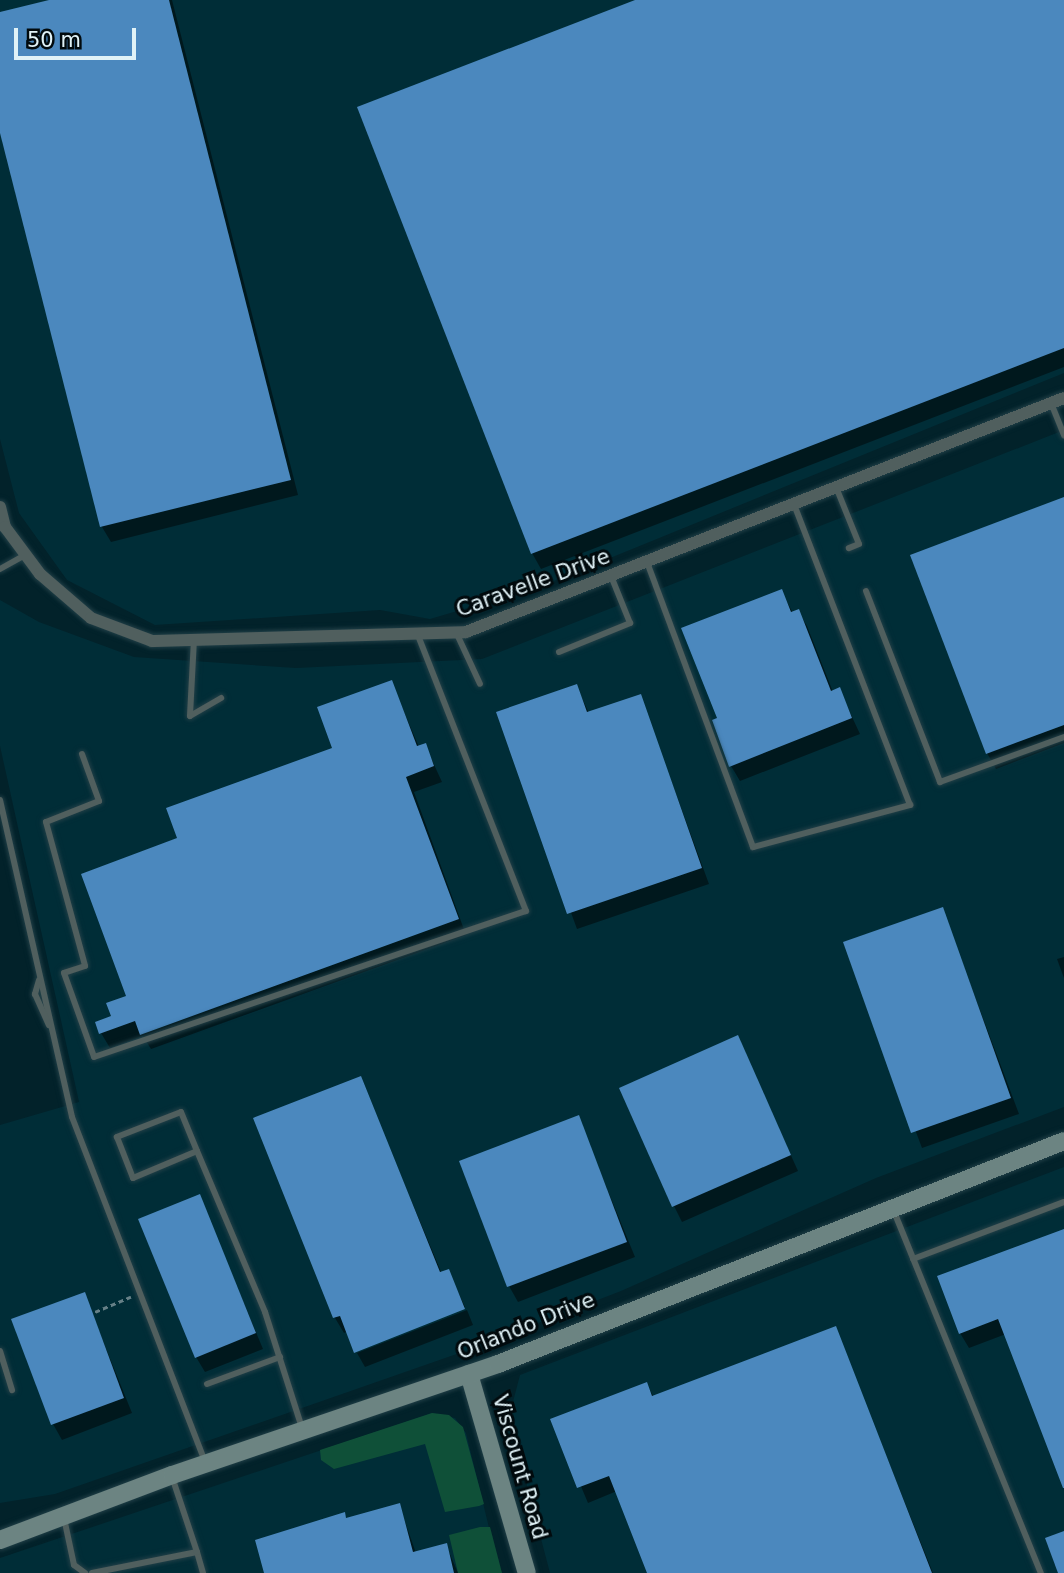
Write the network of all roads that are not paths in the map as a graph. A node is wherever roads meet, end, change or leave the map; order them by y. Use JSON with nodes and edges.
{"nodes":[{"id":1,"x":1064,"y":398,"type":"edge"},
{"id":2,"x":1051,"y":403,"type":"junction"},
{"id":3,"x":1064,"y":436,"type":"edge"},
{"id":4,"x":836,"y":487,"type":"junction"},
{"id":5,"x":794,"y":504,"type":"junction"},
{"id":6,"x":0,"y":507,"type":"edge"},
{"id":7,"x":849,"y":548,"type":"dead end"},
{"id":8,"x":26,"y":555,"type":"junction"},
{"id":9,"x":646,"y":561,"type":"junction"},
{"id":10,"x":0,"y":569,"type":"edge"},
{"id":11,"x":610,"y":576,"type":"junction"},
{"id":12,"x":866,"y":591,"type":"dead end"},
{"id":13,"x":456,"y":632,"type":"junction"},
{"id":14,"x":418,"y":635,"type":"junction"},
{"id":15,"x":194,"y":639,"type":"junction"},
{"id":16,"x":559,"y":652,"type":"dead end"},
{"id":17,"x":480,"y":684,"type":"dead end"},
{"id":18,"x":221,"y":698,"type":"dead end"},
{"id":19,"x":1064,"y":737,"type":"edge"},
{"id":20,"x":82,"y":754,"type":"dead end"},
{"id":21,"x":0,"y":800,"type":"edge"},
{"id":22,"x":39,"y":980,"type":"junction"},
{"id":23,"x":49,"y":1025,"type":"junction"},
{"id":24,"x":1064,"y":1141,"type":"edge"},
{"id":25,"x":197,"y":1151,"type":"junction"},
{"id":26,"x":1064,"y":1202,"type":"edge"},
{"id":27,"x":892,"y":1208,"type":"junction"},
{"id":28,"x":913,"y":1259,"type":"junction"},
{"id":29,"x":0,"y":1351,"type":"edge"},
{"id":30,"x":280,"y":1357,"type":"junction"},
{"id":31,"x":469,"y":1374,"type":"junction"},
{"id":32,"x":207,"y":1384,"type":"dead end"},
{"id":33,"x":12,"y":1390,"type":"dead end"},
{"id":34,"x":302,"y":1429,"type":"junction"},
{"id":35,"x":206,"y":1463,"type":"junction"},
{"id":36,"x":172,"y":1475,"type":"junction"},
{"id":37,"x":64,"y":1518,"type":"junction"},
{"id":38,"x":0,"y":1540,"type":"edge"},
{"id":39,"x":197,"y":1552,"type":"junction"},
{"id":40,"x":85,"y":1573,"type":"edge"},
{"id":41,"x":92,"y":1573,"type":"edge"},
{"id":42,"x":203,"y":1573,"type":"edge"},
{"id":43,"x":527,"y":1573,"type":"edge"},
{"id":44,"x":1041,"y":1573,"type":"edge"}],
"edges":[{"from":1,"to":2,"type":"street","name":"Caravelle Drive"},
{"from":2,"to":3,"type":"lane"},
{"from":2,"to":4,"type":"street","name":"Caravelle Drive"},
{"from":4,"to":5,"type":"street","name":"Caravelle Drive"},
{"from":4,"to":7,"type":"lane"},
{"from":5,"to":9,"type":"street","name":"Caravelle Drive"},
{"from":5,"to":9,"type":"lane"},
{"from":6,"to":8,"type":"street","name":"Caravelle Drive"},
{"from":8,"to":10,"type":"lane"},
{"from":8,"to":15,"type":"street","name":"Caravelle Drive"},
{"from":9,"to":11,"type":"street","name":"Caravelle Drive"},
{"from":11,"to":13,"type":"street","name":"Caravelle Drive"},
{"from":11,"to":16,"type":"lane"},
{"from":12,"to":19,"type":"lane"},
{"from":13,"to":14,"type":"street","name":"Caravelle Drive"},
{"from":13,"to":17,"type":"lane"},
{"from":14,"to":15,"type":"street","name":"Caravelle Drive"},
{"from":14,"to":20,"type":"lane"},
{"from":15,"to":18,"type":"lane"},
{"from":21,"to":22,"type":"lane"},
{"from":22,"to":23,"type":"lane"},
{"from":22,"to":23,"type":"lane"},
{"from":23,"to":35,"type":"lane"},
{"from":24,"to":27,"type":"street","name":"Orlando Drive"},
{"from":25,"to":25,"type":"lane"},
{"from":25,"to":30,"type":"lane"},
{"from":26,"to":28,"type":"lane"},
{"from":27,"to":28,"type":"lane"},
{"from":27,"to":31,"type":"street","name":"Orlando Drive"},
{"from":28,"to":44,"type":"lane"},
{"from":29,"to":33,"type":"lane"},
{"from":30,"to":32,"type":"lane"},
{"from":30,"to":34,"type":"lane"},
{"from":31,"to":34,"type":"street","name":"Orlando Drive"},
{"from":31,"to":43,"type":"street","name":"Viscount Road"},
{"from":34,"to":35,"type":"street","name":"Orlando Drive"},
{"from":35,"to":36,"type":"street","name":"Orlando Drive"},
{"from":36,"to":37,"type":"street","name":"Orlando Drive"},
{"from":36,"to":39,"type":"lane"},
{"from":37,"to":38,"type":"street","name":"Orlando Drive"},
{"from":37,"to":40,"type":"lane"},
{"from":39,"to":41,"type":"lane"},
{"from":39,"to":42,"type":"lane"}]}
